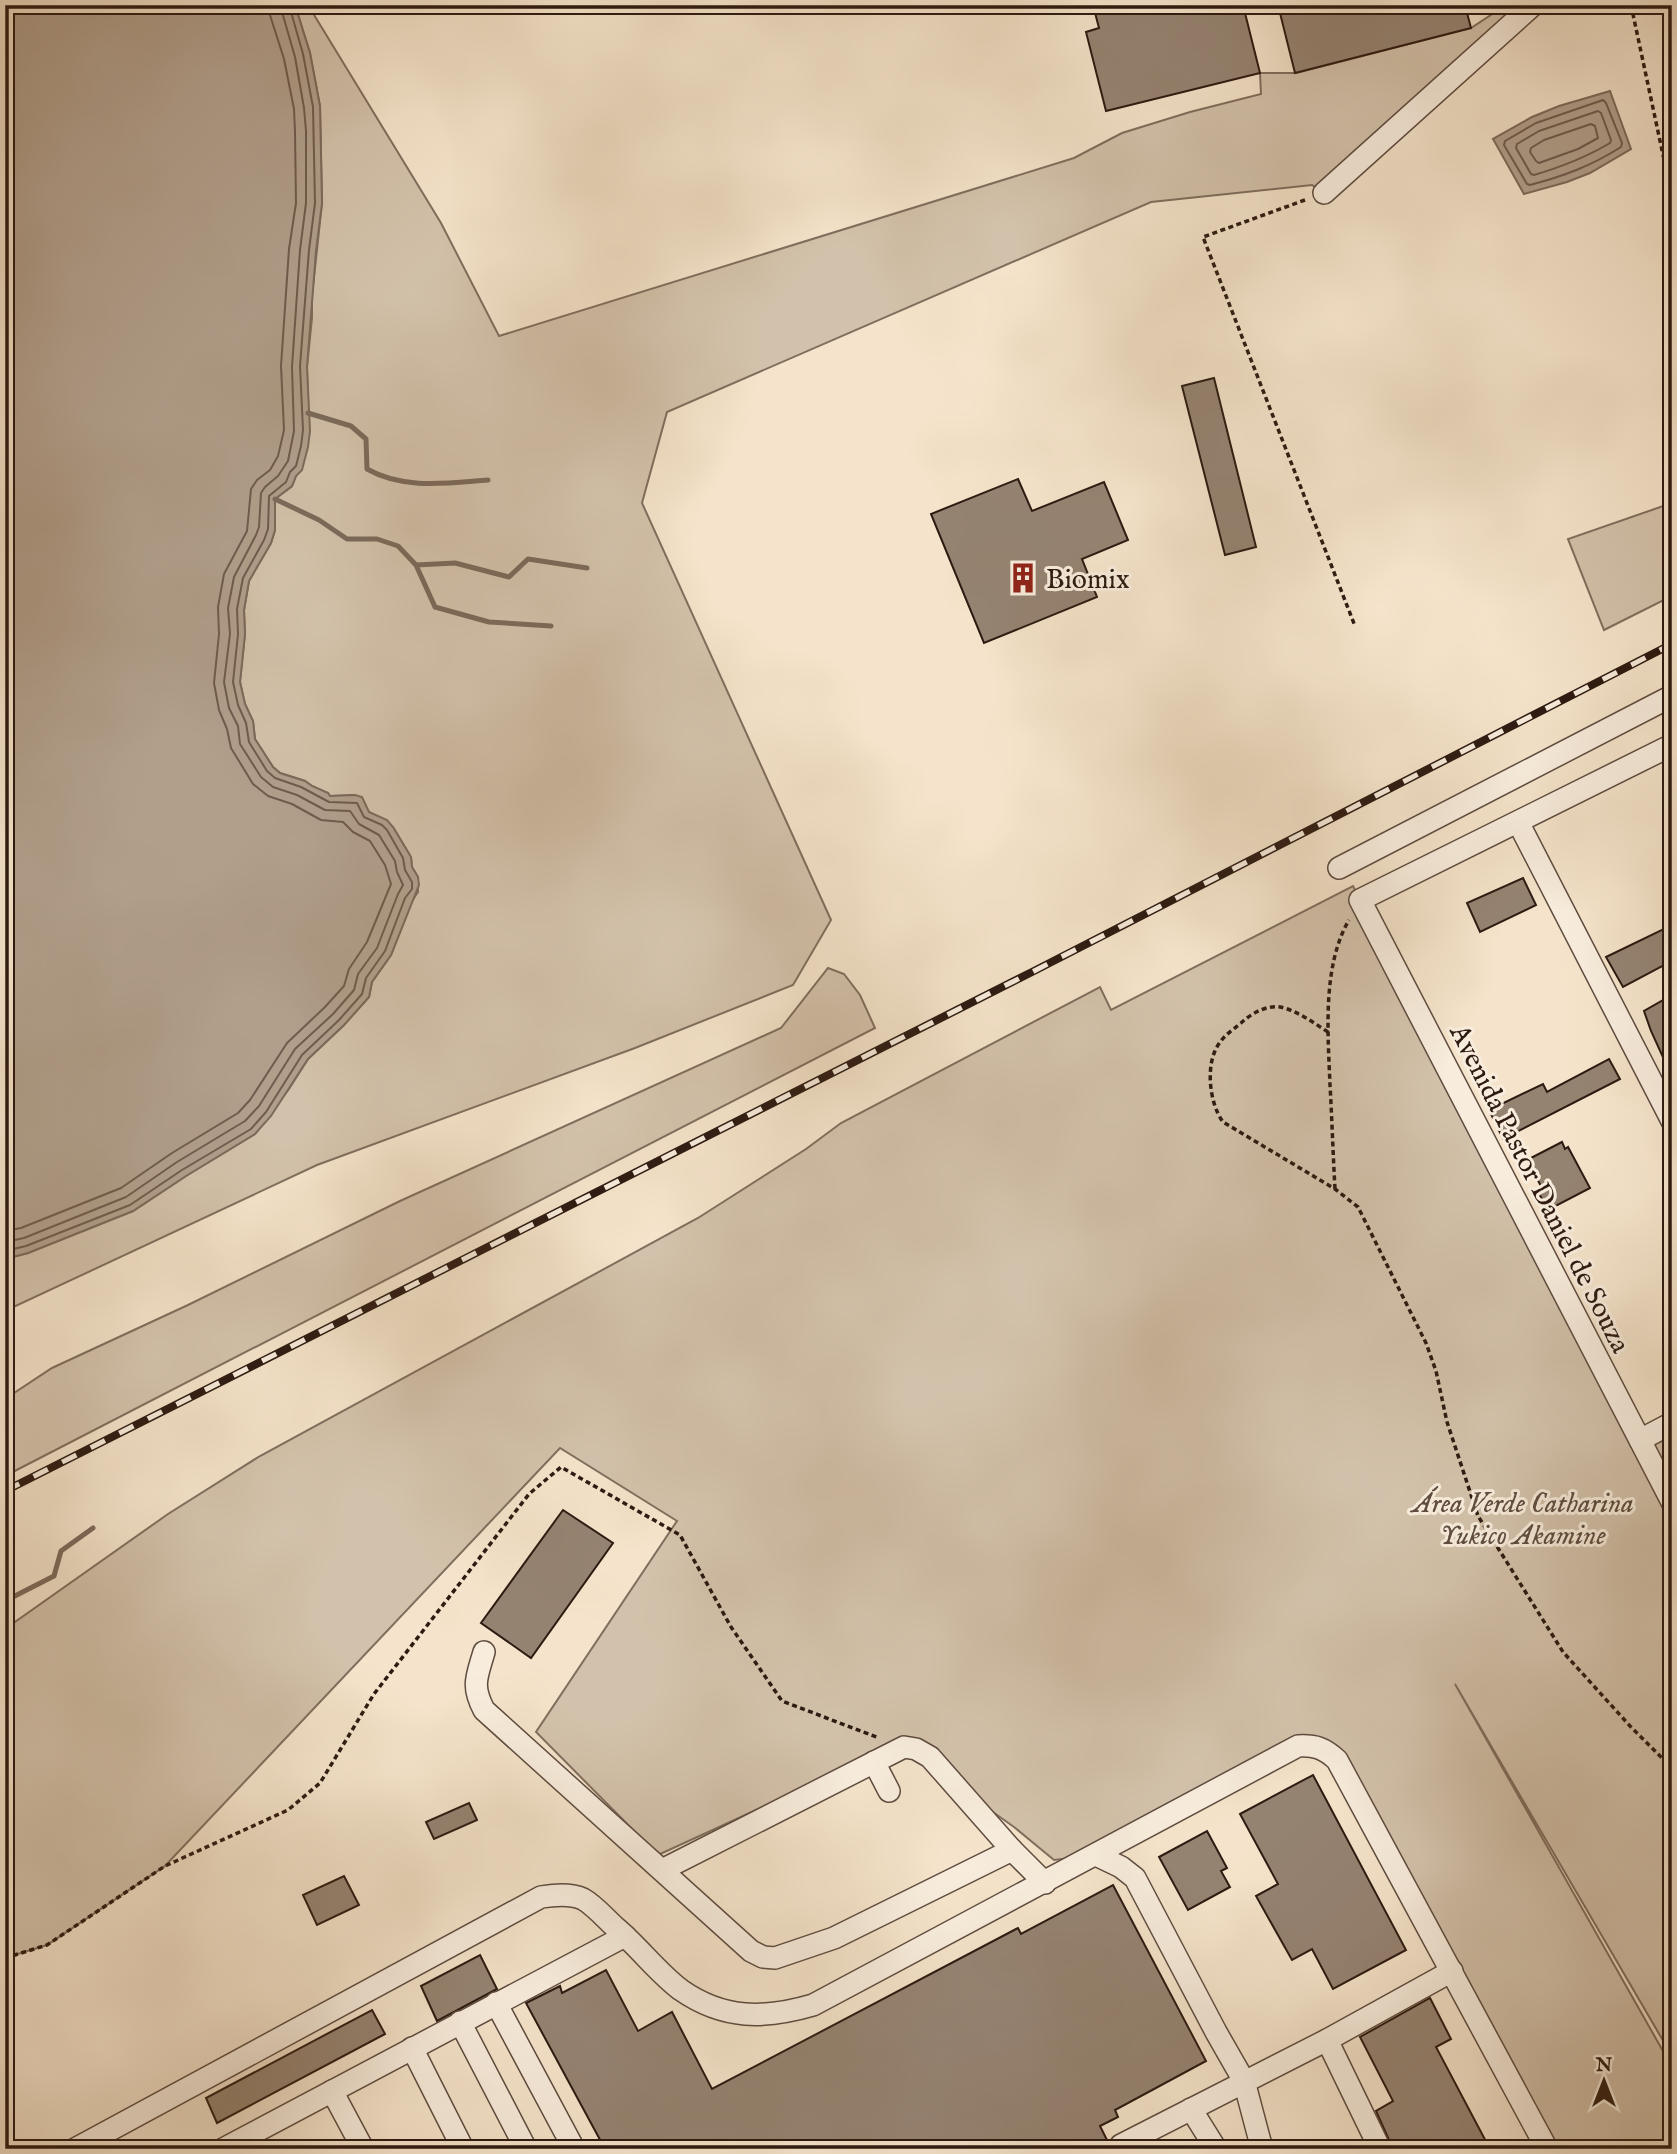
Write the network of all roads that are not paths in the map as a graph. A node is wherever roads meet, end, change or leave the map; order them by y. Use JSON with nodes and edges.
{"nodes":[{"id":1,"x":1533,"y":5,"type":"edge"},
{"id":2,"x":1324,"y":193,"type":"road end"},
{"id":3,"x":1672,"y":696,"type":"edge"},
{"id":4,"x":1672,"y":745,"type":"edge"},
{"id":5,"x":1518,"y":822,"type":"junction"},
{"id":6,"x":1339,"y":868,"type":"dead end"},
{"id":7,"x":1672,"y":1121,"type":"edge"},
{"id":8,"x":1672,"y":1423,"type":"edge"},
{"id":9,"x":1640,"y":1440,"type":"junction"},
{"id":10,"x":1664,"y":1468,"type":"edge"},
{"id":11,"x":1672,"y":1502,"type":"edge"},
{"id":12,"x":485,"y":1651,"type":"dead end"},
{"id":13,"x":874,"y":1762,"type":"junction"},
{"id":14,"x":889,"y":1791,"type":"dead end"},
{"id":15,"x":1012,"y":1850,"type":"junction"},
{"id":16,"x":1096,"y":1855,"type":"junction"},
{"id":17,"x":662,"y":1870,"type":"junction"},
{"id":18,"x":1045,"y":1883,"type":"junction"},
{"id":19,"x":625,"y":1936,"type":"junction"},
{"id":20,"x":1451,"y":1971,"type":"junction"},
{"id":21,"x":496,"y":2003,"type":"junction"},
{"id":22,"x":460,"y":2022,"type":"junction"},
{"id":23,"x":1327,"y":2040,"type":"junction"},
{"id":24,"x":412,"y":2048,"type":"junction"},
{"id":25,"x":1244,"y":2081,"type":"junction"},
{"id":26,"x":332,"y":2091,"type":"junction"},
{"id":27,"x":1191,"y":2109,"type":"junction"},
{"id":28,"x":106,"y":2142,"type":"edge"},
{"id":29,"x":1121,"y":2145,"type":"dead end"},
{"id":30,"x":75,"y":2149,"type":"edge"},
{"id":31,"x":223,"y":2149,"type":"edge"},
{"id":32,"x":363,"y":2149,"type":"edge"},
{"id":33,"x":463,"y":2149,"type":"edge"},
{"id":34,"x":526,"y":2149,"type":"edge"},
{"id":35,"x":574,"y":2149,"type":"edge"},
{"id":36,"x":1216,"y":2149,"type":"edge"},
{"id":37,"x":1262,"y":2149,"type":"edge"},
{"id":38,"x":1380,"y":2149,"type":"edge"},
{"id":39,"x":1547,"y":2149,"type":"edge"}],
"edges":[{"from":1,"to":2,"type":"street"},
{"from":3,"to":6,"type":"street"},
{"from":4,"to":5,"type":"street"},
{"from":5,"to":7,"type":"street"},
{"from":5,"to":9,"type":"street","name":"Avenida Pastor Daniel de Souza"},
{"from":8,"to":9,"type":"street"},
{"from":9,"to":10,"type":"street","name":"Avenida Pastor Daniel de Souza"},
{"from":10,"to":11,"type":"street","name":"Avenida Pastor Daniel de Souza"},
{"from":12,"to":17,"type":"street"},
{"from":13,"to":14,"type":"street"},
{"from":13,"to":15,"type":"street"},
{"from":13,"to":17,"type":"street"},
{"from":15,"to":17,"type":"street"},
{"from":15,"to":18,"type":"street"},
{"from":16,"to":18,"type":"street"},
{"from":16,"to":20,"type":"street"},
{"from":16,"to":25,"type":"street"},
{"from":18,"to":19,"type":"street"},
{"from":19,"to":21,"type":"street"},
{"from":19,"to":28,"type":"street"},
{"from":20,"to":23,"type":"street"},
{"from":20,"to":39,"type":"street"},
{"from":21,"to":22,"type":"street"},
{"from":21,"to":35,"type":"street"},
{"from":22,"to":24,"type":"street"},
{"from":22,"to":34,"type":"street"},
{"from":23,"to":25,"type":"street"},
{"from":23,"to":38,"type":"street"},
{"from":24,"to":26,"type":"street"},
{"from":24,"to":33,"type":"street"},
{"from":25,"to":27,"type":"street"},
{"from":25,"to":37,"type":"street"},
{"from":26,"to":31,"type":"street"},
{"from":26,"to":32,"type":"street"},
{"from":27,"to":29,"type":"street"},
{"from":27,"to":36,"type":"street"},
{"from":28,"to":30,"type":"street"}]}
